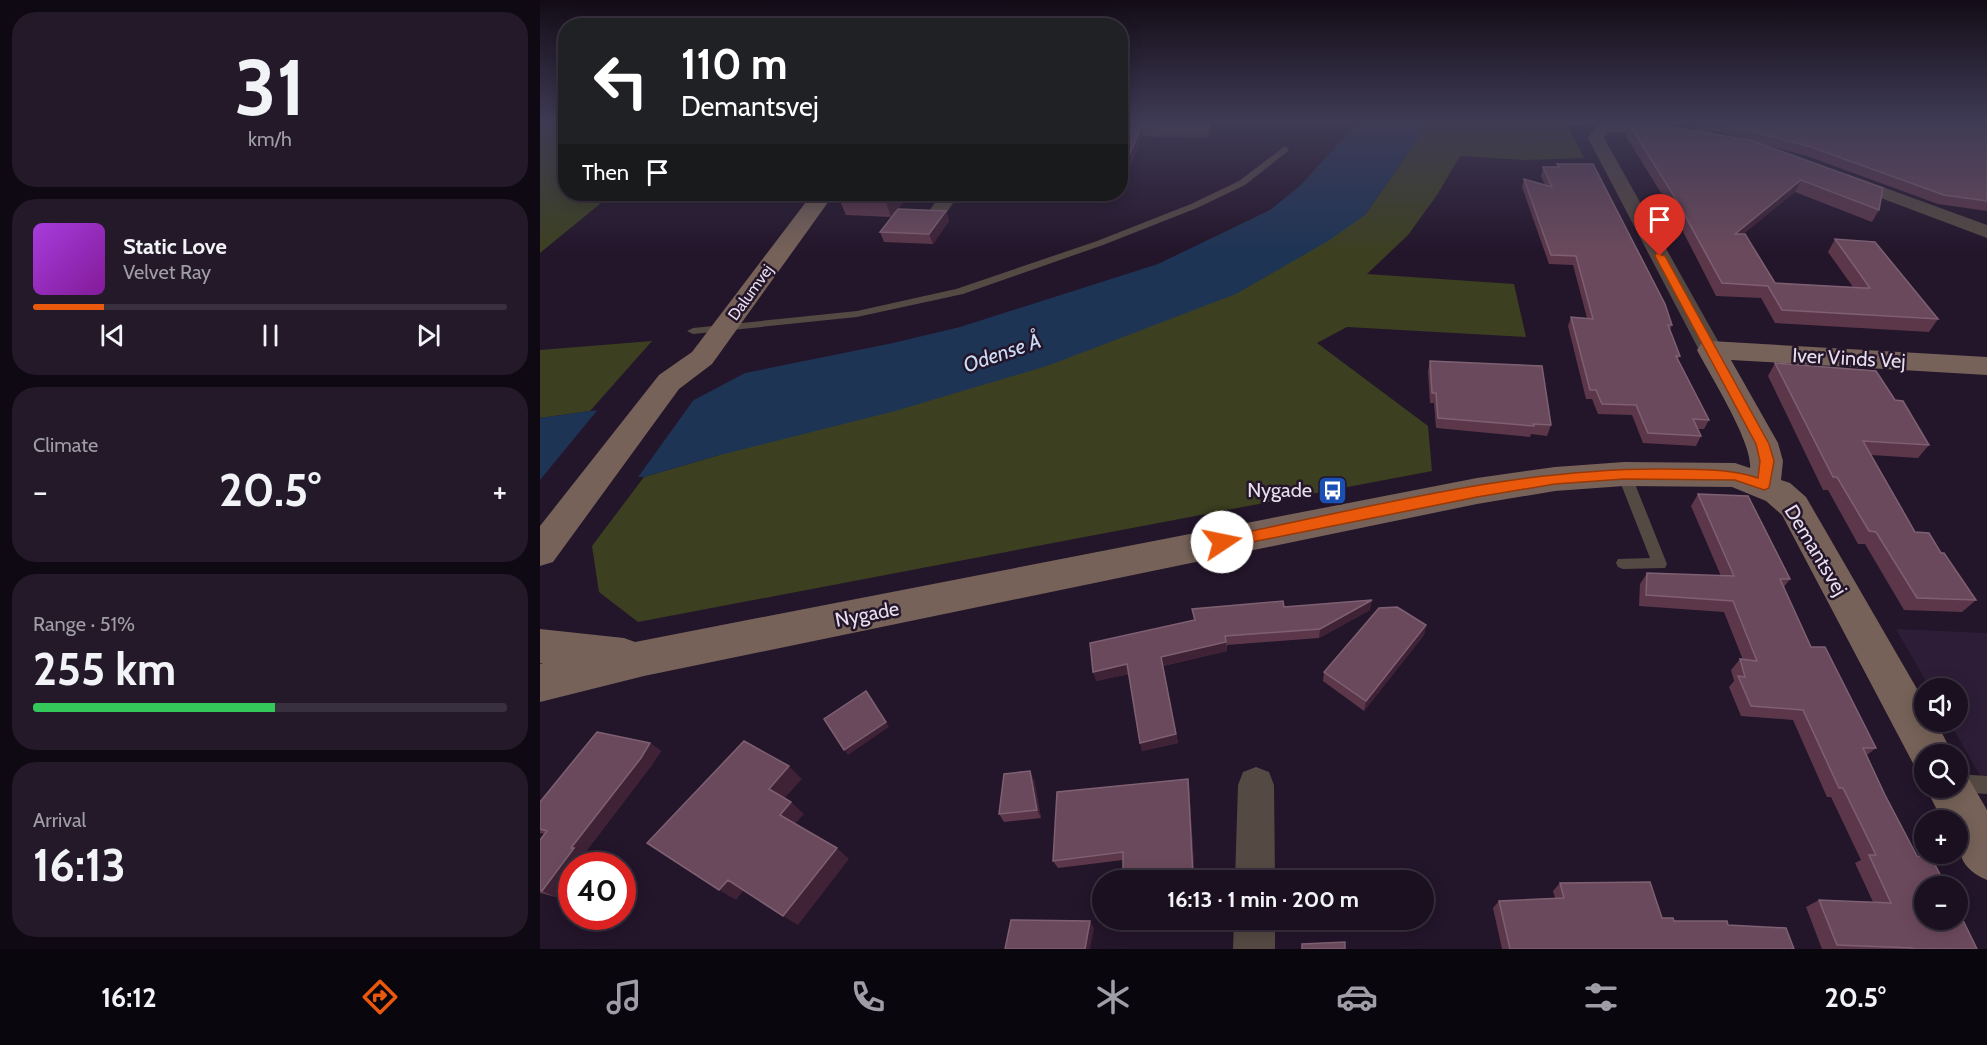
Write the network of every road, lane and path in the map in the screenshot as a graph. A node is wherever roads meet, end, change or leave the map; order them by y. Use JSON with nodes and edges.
{"nodes":[{"id":1,"x":1264,"y":165,"type":"edge"},
{"id":2,"x":1610,"y":165,"type":"edge"},
{"id":3,"x":1828,"y":172,"type":"edge"},
{"id":4,"x":796,"y":201,"type":"edge"},
{"id":5,"x":818,"y":201,"type":"edge"},
{"id":6,"x":945,"y":201,"type":"edge"},
{"id":7,"x":936,"y":214,"type":"edge"},
{"id":8,"x":1987,"y":232,"type":"edge"},
{"id":9,"x":723,"y":330,"type":"junction"},
{"id":10,"x":693,"y":331,"type":"junction"},
{"id":11,"x":1711,"y":350,"type":"junction"},
{"id":12,"x":1987,"y":366,"type":"edge"},
{"id":13,"x":669,"y":382,"type":"junction"},
{"id":14,"x":1624,"y":474,"type":"junction"},
{"id":15,"x":1764,"y":485,"type":"junction"},
{"id":16,"x":540,"y":552,"type":"edge"},
{"id":17,"x":1623,"y":563,"type":"dead end"},
{"id":18,"x":540,"y":646,"type":"edge"},
{"id":19,"x":644,"y":658,"type":"junction"},
{"id":20,"x":540,"y":683,"type":"edge"},
{"id":21,"x":1925,"y":744,"type":"edge"},
{"id":22,"x":1968,"y":784,"type":"edge"},
{"id":23,"x":1256,"y":785,"type":"dead end"},
{"id":24,"x":1987,"y":785,"type":"edge"},
{"id":25,"x":1955,"y":798,"type":"edge"},
{"id":26,"x":1987,"y":856,"type":"edge"},
{"id":27,"x":1255,"y":870,"type":"edge"},
{"id":28,"x":1255,"y":930,"type":"edge"},
{"id":29,"x":1254,"y":949,"type":"edge"}],
"edges":[{"from":1,"to":9,"type":"lane"},
{"from":2,"to":11,"type":"street"},
{"from":3,"to":8,"type":"street"},
{"from":4,"to":10,"type":"street","name":"Dalumvej"},
{"from":5,"to":9,"type":"street","name":"Dalumvej"},
{"from":6,"to":7,"type":"street"},
{"from":9,"to":10,"type":"lane"},
{"from":9,"to":13,"type":"street","name":"Dalumvej"},
{"from":10,"to":13,"type":"street","name":"Dalumvej"},
{"from":11,"to":12,"type":"street","name":"Iver Vinds Vej"},
{"from":11,"to":15,"type":"street"},
{"from":13,"to":16,"type":"street","name":"Dalumvej"},
{"from":14,"to":15,"type":"street","name":"Nygade"},
{"from":14,"to":17,"type":"lane"},
{"from":14,"to":19,"type":"street","name":"Nygade"},
{"from":15,"to":21,"type":"street","name":"Demantsvej"},
{"from":18,"to":19,"type":"street","name":"Nygade"},
{"from":19,"to":20,"type":"street","name":"Nygade"},
{"from":22,"to":24,"type":"lane"},
{"from":23,"to":27,"type":"street"},
{"from":25,"to":26,"type":"street"},
{"from":28,"to":29,"type":"street"}]}
